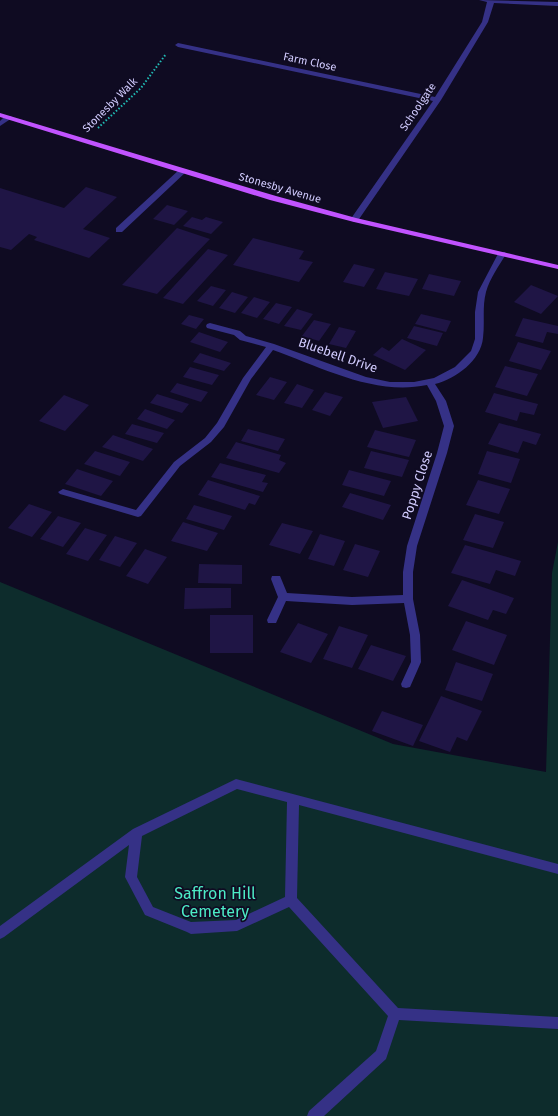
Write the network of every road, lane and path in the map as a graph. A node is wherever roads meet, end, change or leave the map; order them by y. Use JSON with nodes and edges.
{"nodes":[{"id":1,"x":482,"y":0,"type":"edge"},
{"id":2,"x":491,"y":1,"type":"junction"},
{"id":3,"x":558,"y":4,"type":"edge"},
{"id":4,"x":178,"y":45,"type":"joint"},
{"id":5,"x":436,"y":100,"type":"junction"},
{"id":6,"x":0,"y":115,"type":"edge"},
{"id":7,"x":8,"y":118,"type":"junction"},
{"id":8,"x":0,"y":124,"type":"edge"},
{"id":9,"x":85,"y":141,"type":"junction"},
{"id":10,"x":183,"y":171,"type":"junction"},
{"id":11,"x":354,"y":220,"type":"junction"},
{"id":12,"x":120,"y":230,"type":"dead end"},
{"id":13,"x":502,"y":254,"type":"junction"},
{"id":14,"x":558,"y":267,"type":"edge"},
{"id":15,"x":210,"y":326,"type":"dead end"},
{"id":16,"x":271,"y":346,"type":"junction"},
{"id":17,"x":430,"y":383,"type":"junction"},
{"id":18,"x":63,"y":492,"type":"dead end"},
{"id":19,"x":276,"y":579,"type":"dead end"},
{"id":20,"x":283,"y":597,"type":"junction"},
{"id":21,"x":408,"y":599,"type":"junction"},
{"id":22,"x":272,"y":620,"type":"dead end"},
{"id":23,"x":406,"y":684,"type":"dead end"},
{"id":24,"x":293,"y":799,"type":"junction"},
{"id":25,"x":137,"y":833,"type":"junction"},
{"id":26,"x":558,"y":869,"type":"edge"},
{"id":27,"x":291,"y":900,"type":"junction"},
{"id":28,"x":0,"y":933,"type":"edge"},
{"id":29,"x":394,"y":1014,"type":"junction"},
{"id":30,"x":558,"y":1023,"type":"edge"},
{"id":31,"x":314,"y":1116,"type":"edge"}],
"edges":[{"from":1,"to":2,"type":"street"},
{"from":2,"to":3,"type":"street"},
{"from":2,"to":5,"type":"street","name":"Schoolgate"},
{"from":4,"to":5,"type":"street","name":"Farm Close"},
{"from":4,"to":9,"type":"path","name":"Stonesby Walk"},
{"from":5,"to":11,"type":"street","name":"Schoolgate"},
{"from":6,"to":7,"type":"main road","name":"Stonesby Avenue"},
{"from":7,"to":8,"type":"street"},
{"from":7,"to":9,"type":"main road","name":"Stonesby Avenue"},
{"from":9,"to":10,"type":"main road","name":"Stonesby Avenue"},
{"from":10,"to":11,"type":"main road","name":"Stonesby Avenue"},
{"from":10,"to":12,"type":"street"},
{"from":11,"to":13,"type":"main road","name":"Stonesby Avenue"},
{"from":13,"to":14,"type":"main road","name":"Stonesby Avenue"},
{"from":13,"to":17,"type":"street","name":"Bluebell Drive"},
{"from":15,"to":16,"type":"street","name":"Bluebell Drive"},
{"from":16,"to":17,"type":"street","name":"Bluebell Drive"},
{"from":16,"to":18,"type":"street"},
{"from":17,"to":21,"type":"street","name":"Poppy Close"},
{"from":19,"to":20,"type":"street"},
{"from":20,"to":21,"type":"street"},
{"from":20,"to":22,"type":"street"},
{"from":21,"to":23,"type":"street","name":"Poppy Close"},
{"from":24,"to":25,"type":"street"},
{"from":24,"to":26,"type":"street"},
{"from":24,"to":27,"type":"street"},
{"from":25,"to":27,"type":"street"},
{"from":25,"to":28,"type":"street"},
{"from":27,"to":29,"type":"street"},
{"from":29,"to":30,"type":"street"},
{"from":29,"to":31,"type":"street"}]}
